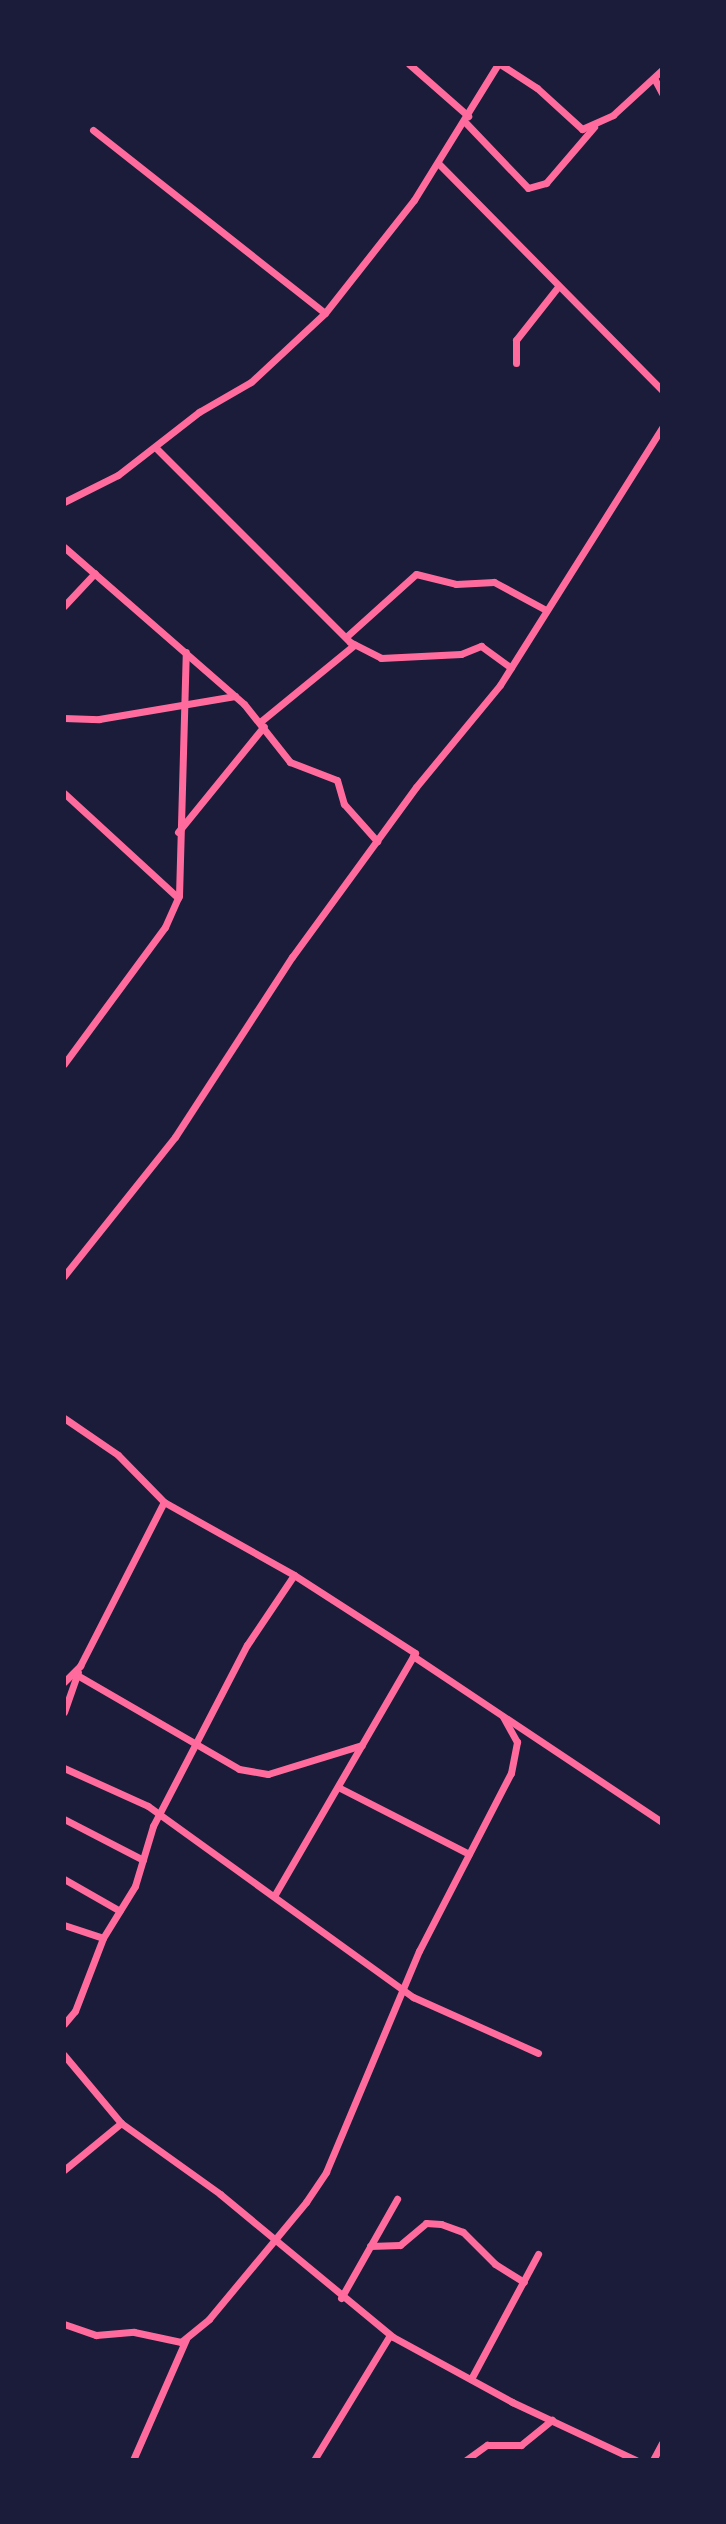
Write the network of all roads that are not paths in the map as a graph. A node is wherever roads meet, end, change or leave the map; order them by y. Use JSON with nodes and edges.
{"nodes":[{"id":1,"x":409,"y":64,"type":"edge"},
{"id":2,"x":499,"y":64,"type":"edge"},
{"id":3,"x":662,"y":70,"type":"edge"},
{"id":4,"x":654,"y":78,"type":"junction"},
{"id":5,"x":662,"y":93,"type":"edge"},
{"id":6,"x":466,"y":119,"type":"junction"},
{"id":7,"x":594,"y":127,"type":"junction"},
{"id":8,"x":93,"y":130,"type":"dead end"},
{"id":9,"x":438,"y":163,"type":"junction"},
{"id":10,"x":557,"y":288,"type":"junction"},
{"id":11,"x":325,"y":313,"type":"junction"},
{"id":12,"x":516,"y":363,"type":"dead end"},
{"id":13,"x":662,"y":390,"type":"edge"},
{"id":14,"x":660,"y":434,"type":"edge"},
{"id":15,"x":155,"y":447,"type":"junction"},
{"id":16,"x":64,"y":502,"type":"edge"},
{"id":17,"x":64,"y":547,"type":"edge"},
{"id":18,"x":95,"y":573,"type":"junction"},
{"id":19,"x":64,"y":606,"type":"edge"},
{"id":20,"x":546,"y":610,"type":"junction"},
{"id":21,"x":346,"y":637,"type":"junction"},
{"id":22,"x":354,"y":645,"type":"junction"},
{"id":23,"x":186,"y":652,"type":"junction"},
{"id":24,"x":511,"y":668,"type":"junction"},
{"id":25,"x":235,"y":696,"type":"junction"},
{"id":26,"x":187,"y":706,"type":"junction"},
{"id":27,"x":64,"y":718,"type":"edge"},
{"id":28,"x":262,"y":724,"type":"junction"},
{"id":29,"x":64,"y":793,"type":"edge"},
{"id":30,"x":178,"y":832,"type":"junction"},
{"id":31,"x":377,"y":841,"type":"junction"},
{"id":32,"x":178,"y":898,"type":"junction"},
{"id":33,"x":64,"y":1064,"type":"edge"},
{"id":34,"x":64,"y":1276,"type":"edge"},
{"id":35,"x":64,"y":1418,"type":"edge"},
{"id":36,"x":164,"y":1502,"type":"junction"},
{"id":37,"x":294,"y":1575,"type":"junction"},
{"id":38,"x":413,"y":1656,"type":"junction"},
{"id":39,"x":78,"y":1671,"type":"junction"},
{"id":40,"x":64,"y":1682,"type":"edge"},
{"id":41,"x":64,"y":1712,"type":"edge"},
{"id":42,"x":503,"y":1717,"type":"junction"},
{"id":43,"x":197,"y":1745,"type":"junction"},
{"id":44,"x":362,"y":1745,"type":"junction"},
{"id":45,"x":64,"y":1771,"type":"edge"},
{"id":46,"x":338,"y":1787,"type":"junction"},
{"id":47,"x":159,"y":1815,"type":"junction"},
{"id":48,"x":64,"y":1819,"type":"edge"},
{"id":49,"x":662,"y":1822,"type":"edge"},
{"id":50,"x":469,"y":1854,"type":"junction"},
{"id":51,"x":143,"y":1860,"type":"junction"},
{"id":52,"x":64,"y":1879,"type":"edge"},
{"id":53,"x":274,"y":1896,"type":"junction"},
{"id":54,"x":120,"y":1911,"type":"junction"},
{"id":55,"x":64,"y":1925,"type":"edge"},
{"id":56,"x":103,"y":1938,"type":"junction"},
{"id":57,"x":405,"y":1992,"type":"junction"},
{"id":58,"x":64,"y":2024,"type":"edge"},
{"id":59,"x":538,"y":2053,"type":"dead end"},
{"id":60,"x":64,"y":2055,"type":"edge"},
{"id":61,"x":121,"y":2123,"type":"junction"},
{"id":62,"x":64,"y":2170,"type":"edge"},
{"id":63,"x":397,"y":2199,"type":"dead end"},
{"id":64,"x":276,"y":2240,"type":"junction"},
{"id":65,"x":370,"y":2246,"type":"junction"},
{"id":66,"x":538,"y":2254,"type":"dead end"},
{"id":67,"x":524,"y":2282,"type":"junction"},
{"id":68,"x":341,"y":2298,"type":"junction"},
{"id":69,"x":64,"y":2324,"type":"edge"},
{"id":70,"x":390,"y":2335,"type":"junction"},
{"id":71,"x":186,"y":2339,"type":"junction"},
{"id":72,"x":471,"y":2379,"type":"junction"},
{"id":73,"x":552,"y":2420,"type":"junction"},
{"id":74,"x":662,"y":2443,"type":"edge"},
{"id":75,"x":133,"y":2460,"type":"edge"},
{"id":76,"x":314,"y":2460,"type":"edge"},
{"id":77,"x":466,"y":2460,"type":"edge"},
{"id":78,"x":636,"y":2460,"type":"edge"},
{"id":79,"x":653,"y":2460,"type":"edge"}],
"edges":[{"from":1,"to":6,"type":"street"},
{"from":2,"to":6,"type":"street"},
{"from":2,"to":7,"type":"street"},
{"from":3,"to":4,"type":"street"},
{"from":4,"to":5,"type":"street"},
{"from":4,"to":7,"type":"street"},
{"from":6,"to":7,"type":"street"},
{"from":6,"to":9,"type":"street"},
{"from":8,"to":11,"type":"street"},
{"from":9,"to":10,"type":"street"},
{"from":9,"to":11,"type":"street"},
{"from":10,"to":12,"type":"street"},
{"from":10,"to":13,"type":"street"},
{"from":11,"to":15,"type":"street"},
{"from":14,"to":20,"type":"street"},
{"from":15,"to":16,"type":"street"},
{"from":15,"to":21,"type":"street"},
{"from":17,"to":18,"type":"street"},
{"from":18,"to":19,"type":"street"},
{"from":18,"to":23,"type":"street"},
{"from":20,"to":21,"type":"street"},
{"from":20,"to":24,"type":"street"},
{"from":21,"to":22,"type":"street"},
{"from":22,"to":24,"type":"street"},
{"from":22,"to":28,"type":"street"},
{"from":23,"to":25,"type":"street"},
{"from":23,"to":26,"type":"street"},
{"from":24,"to":31,"type":"street"},
{"from":25,"to":26,"type":"street"},
{"from":25,"to":28,"type":"street"},
{"from":26,"to":27,"type":"street"},
{"from":26,"to":30,"type":"street"},
{"from":28,"to":30,"type":"street"},
{"from":28,"to":31,"type":"street"},
{"from":29,"to":32,"type":"street"},
{"from":30,"to":32,"type":"street"},
{"from":31,"to":34,"type":"street"},
{"from":32,"to":33,"type":"street"},
{"from":35,"to":36,"type":"street"},
{"from":36,"to":37,"type":"street"},
{"from":36,"to":39,"type":"street"},
{"from":37,"to":38,"type":"street"},
{"from":37,"to":43,"type":"street"},
{"from":38,"to":42,"type":"street"},
{"from":38,"to":44,"type":"street"},
{"from":39,"to":40,"type":"street"},
{"from":39,"to":41,"type":"street"},
{"from":39,"to":43,"type":"street"},
{"from":42,"to":49,"type":"street"},
{"from":42,"to":50,"type":"street"},
{"from":43,"to":44,"type":"street"},
{"from":43,"to":47,"type":"street"},
{"from":44,"to":46,"type":"street"},
{"from":45,"to":47,"type":"street"},
{"from":46,"to":50,"type":"street"},
{"from":46,"to":53,"type":"street"},
{"from":47,"to":51,"type":"street"},
{"from":47,"to":53,"type":"street"},
{"from":48,"to":51,"type":"street"},
{"from":50,"to":57,"type":"street"},
{"from":51,"to":54,"type":"street"},
{"from":52,"to":54,"type":"street"},
{"from":53,"to":57,"type":"street"},
{"from":54,"to":56,"type":"street"},
{"from":55,"to":56,"type":"street"},
{"from":56,"to":58,"type":"street"},
{"from":57,"to":59,"type":"street"},
{"from":57,"to":64,"type":"street"},
{"from":60,"to":61,"type":"street"},
{"from":61,"to":62,"type":"street"},
{"from":61,"to":64,"type":"street"},
{"from":63,"to":65,"type":"street"},
{"from":64,"to":68,"type":"street"},
{"from":64,"to":71,"type":"street"},
{"from":65,"to":67,"type":"street"},
{"from":65,"to":68,"type":"street"},
{"from":66,"to":67,"type":"street"},
{"from":67,"to":72,"type":"street"},
{"from":68,"to":70,"type":"street"},
{"from":69,"to":71,"type":"street"},
{"from":70,"to":72,"type":"street"},
{"from":70,"to":76,"type":"street"},
{"from":71,"to":75,"type":"street"},
{"from":72,"to":73,"type":"street"},
{"from":73,"to":77,"type":"street"},
{"from":73,"to":78,"type":"street"},
{"from":74,"to":79,"type":"street"}]}
